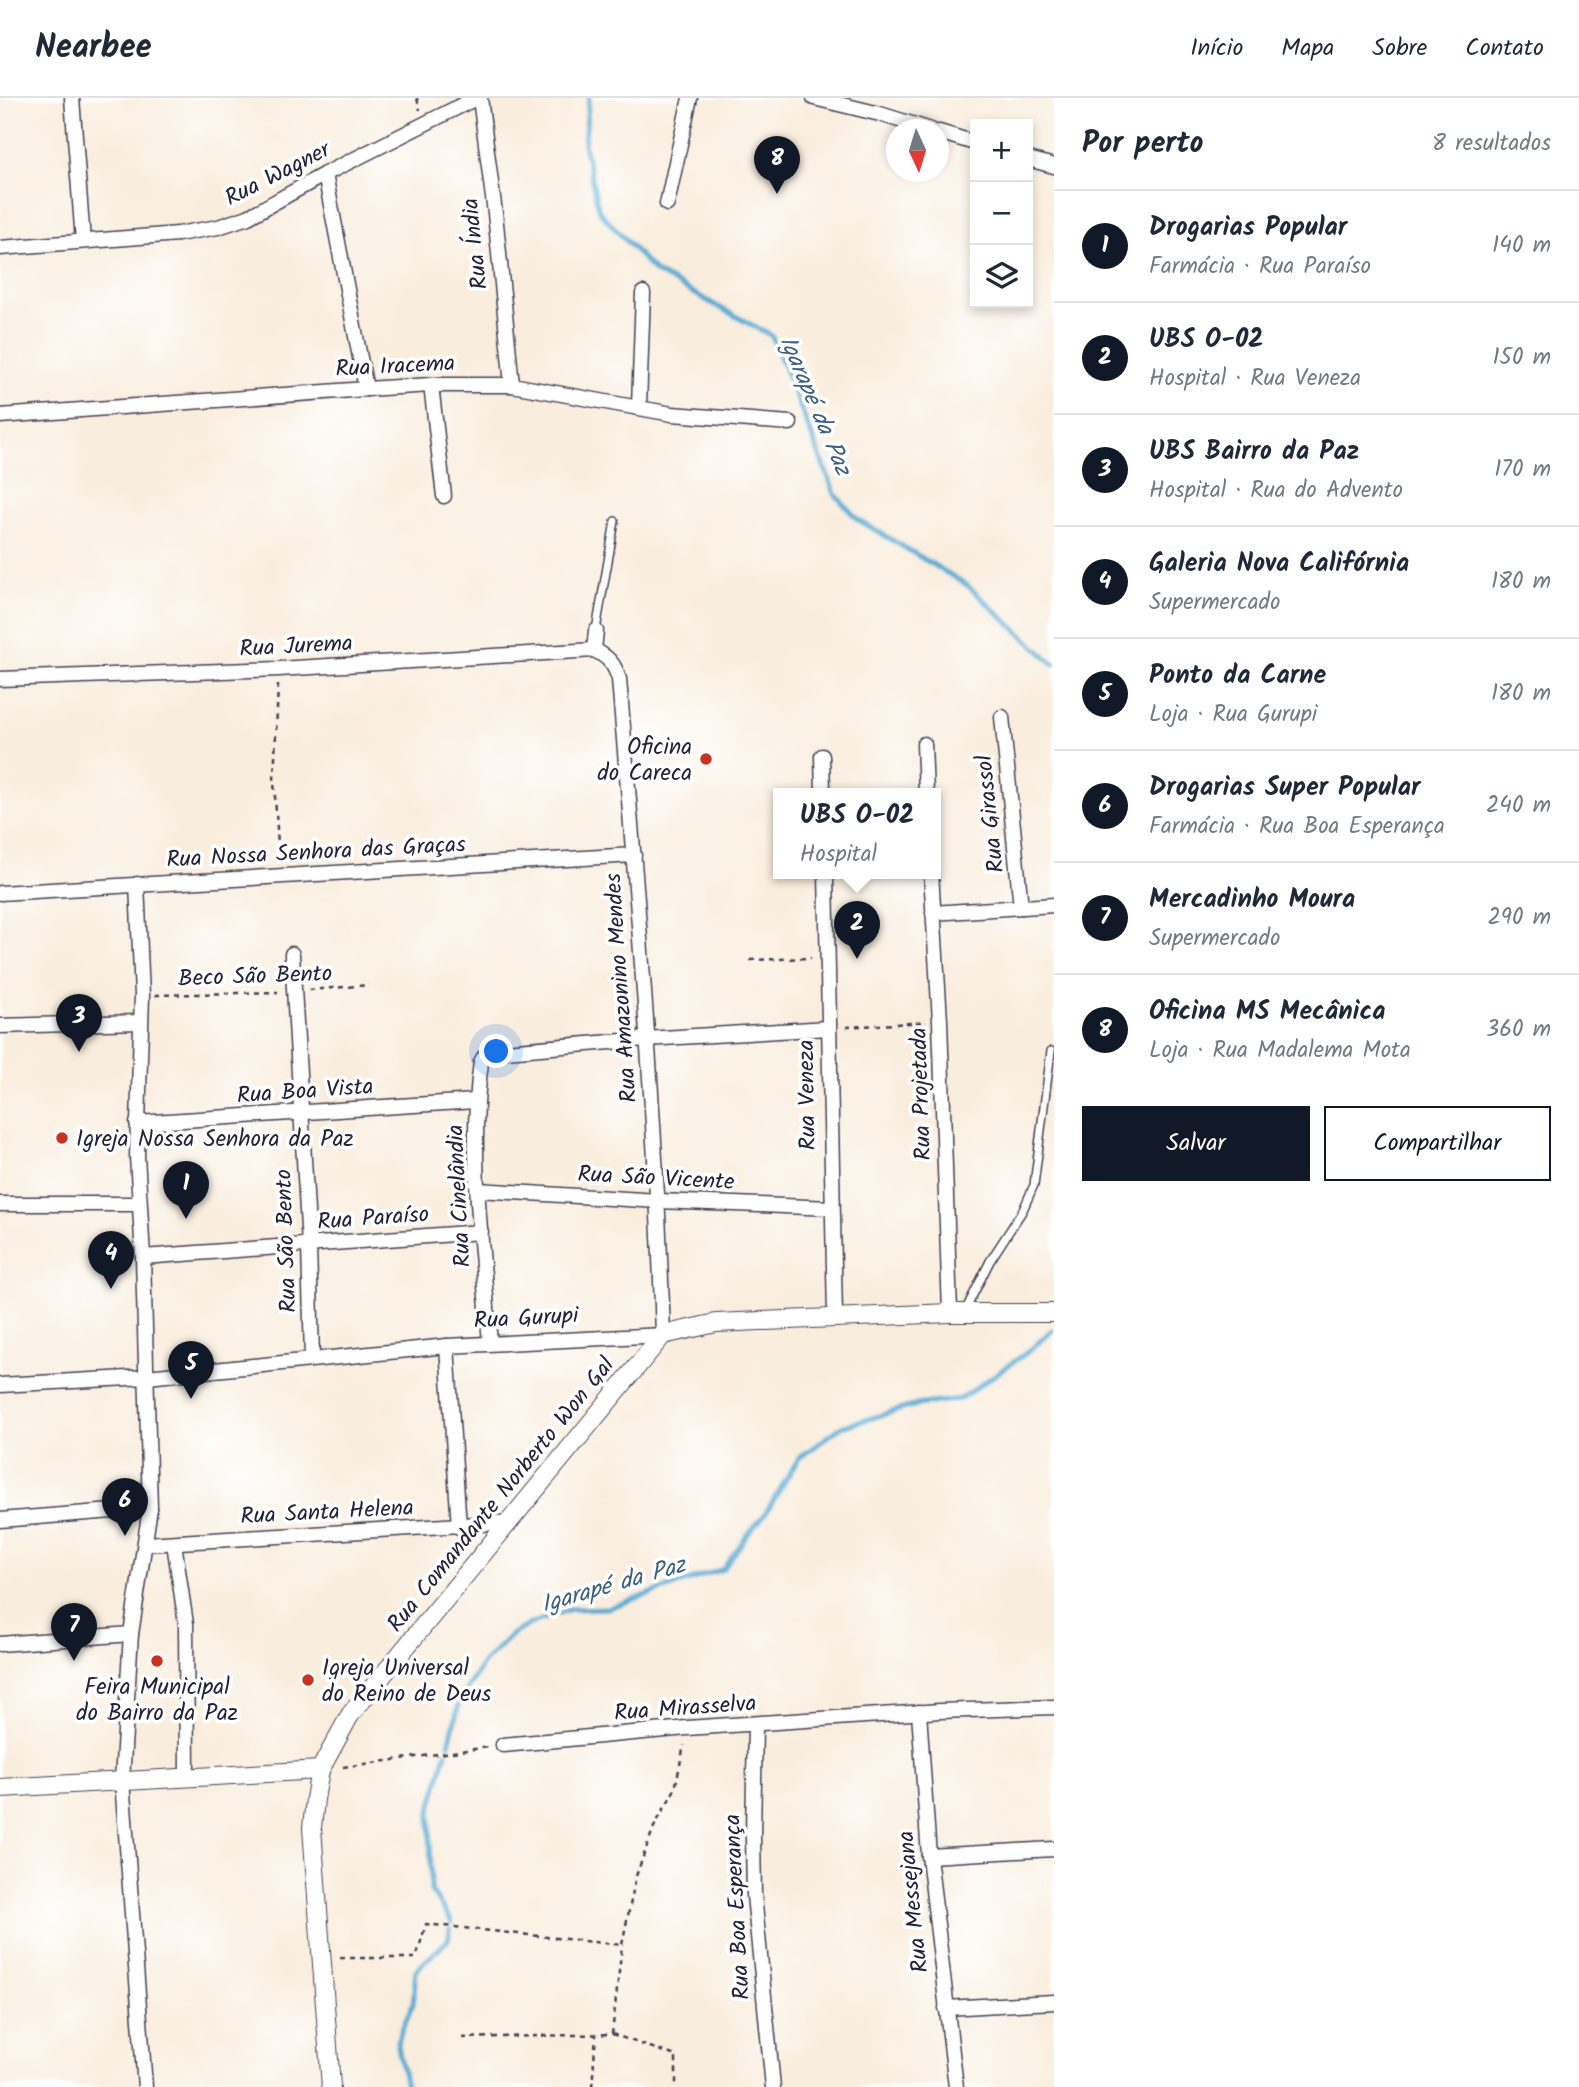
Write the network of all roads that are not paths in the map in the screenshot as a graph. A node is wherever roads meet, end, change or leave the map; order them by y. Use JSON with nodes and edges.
{"nodes":[{"id":1,"x":72,"y":98,"type":"edge"},
{"id":2,"x":478,"y":98,"type":"edge"},
{"id":3,"x":690,"y":98,"type":"edge"},
{"id":4,"x":814,"y":98,"type":"edge"},
{"id":5,"x":896,"y":119,"type":"edge"},
{"id":6,"x":949,"y":135,"type":"edge"},
{"id":7,"x":970,"y":141,"type":"edge"},
{"id":8,"x":1033,"y":160,"type":"edge"},
{"id":9,"x":1054,"y":166,"type":"edge"},
{"id":10,"x":325,"y":174,"type":"junction"},
{"id":11,"x":667,"y":204,"type":"dead end"},
{"id":12,"x":83,"y":240,"type":"junction"},
{"id":13,"x":0,"y":248,"type":"edge"},
{"id":14,"x":643,"y":293,"type":"dead end"},
{"id":15,"x":512,"y":384,"type":"junction"},
{"id":16,"x":431,"y":385,"type":"junction"},
{"id":17,"x":366,"y":388,"type":"junction"},
{"id":18,"x":639,"y":406,"type":"junction"},
{"id":19,"x":0,"y":415,"type":"edge"},
{"id":20,"x":790,"y":424,"type":"dead end"},
{"id":21,"x":444,"y":496,"type":"dead end"},
{"id":22,"x":615,"y":521,"type":"dead end"},
{"id":23,"x":596,"y":631,"type":"joint"},
{"id":24,"x":594,"y":650,"type":"junction"},
{"id":25,"x":0,"y":679,"type":"edge"},
{"id":26,"x":1002,"y":717,"type":"dead end"},
{"id":27,"x":923,"y":744,"type":"dead end"},
{"id":28,"x":822,"y":755,"type":"dead end"},
{"id":29,"x":823,"y":788,"type":"edge"},
{"id":30,"x":926,"y":788,"type":"edge"},
{"id":31,"x":634,"y":855,"type":"junction"},
{"id":32,"x":826,"y":879,"type":"edge"},
{"id":33,"x":931,"y":879,"type":"edge"},
{"id":34,"x":137,"y":884,"type":"junction"},
{"id":35,"x":0,"y":893,"type":"edge"},
{"id":36,"x":1054,"y":905,"type":"edge"},
{"id":37,"x":1021,"y":907,"type":"junction"},
{"id":38,"x":933,"y":913,"type":"junction"},
{"id":39,"x":292,"y":954,"type":"dead end"},
{"id":40,"x":139,"y":1022,"type":"junction"},
{"id":41,"x":0,"y":1026,"type":"edge"},
{"id":42,"x":828,"y":1028,"type":"junction"},
{"id":43,"x":646,"y":1039,"type":"junction"},
{"id":44,"x":1051,"y":1051,"type":"dead end"},
{"id":45,"x":475,"y":1101,"type":"junction"},
{"id":46,"x":302,"y":1113,"type":"junction"},
{"id":47,"x":136,"y":1123,"type":"junction"},
{"id":48,"x":478,"y":1191,"type":"junction"},
{"id":49,"x":659,"y":1201,"type":"junction"},
{"id":50,"x":0,"y":1204,"type":"edge"},
{"id":51,"x":138,"y":1204,"type":"junction"},
{"id":52,"x":831,"y":1208,"type":"junction"},
{"id":53,"x":481,"y":1232,"type":"junction"},
{"id":54,"x":309,"y":1245,"type":"junction"},
{"id":55,"x":143,"y":1257,"type":"junction"},
{"id":56,"x":957,"y":1313,"type":"junction"},
{"id":57,"x":1054,"y":1313,"type":"edge"},
{"id":58,"x":835,"y":1317,"type":"junction"},
{"id":59,"x":663,"y":1335,"type":"junction"},
{"id":60,"x":491,"y":1343,"type":"junction"},
{"id":61,"x":447,"y":1346,"type":"junction"},
{"id":62,"x":313,"y":1359,"type":"junction"},
{"id":63,"x":147,"y":1377,"type":"junction"},
{"id":64,"x":0,"y":1385,"type":"edge"},
{"id":65,"x":150,"y":1508,"type":"junction"},
{"id":66,"x":0,"y":1520,"type":"edge"},
{"id":67,"x":511,"y":1522,"type":"junction"},
{"id":68,"x":459,"y":1527,"type":"junction"},
{"id":69,"x":174,"y":1543,"type":"junction"},
{"id":70,"x":146,"y":1544,"type":"junction"},
{"id":71,"x":131,"y":1634,"type":"junction"},
{"id":72,"x":0,"y":1644,"type":"edge"},
{"id":73,"x":1054,"y":1707,"type":"edge"},
{"id":74,"x":919,"y":1712,"type":"junction"},
{"id":75,"x":755,"y":1725,"type":"junction"},
{"id":76,"x":503,"y":1745,"type":"road end"},
{"id":77,"x":320,"y":1770,"type":"junction"},
{"id":78,"x":187,"y":1776,"type":"junction"},
{"id":79,"x":122,"y":1780,"type":"junction"},
{"id":80,"x":0,"y":1788,"type":"edge"},
{"id":81,"x":1054,"y":1849,"type":"edge"},
{"id":82,"x":929,"y":1856,"type":"junction"},
{"id":83,"x":1054,"y":2002,"type":"edge"},
{"id":84,"x":946,"y":2008,"type":"junction"},
{"id":85,"x":145,"y":2087,"type":"edge"},
{"id":86,"x":331,"y":2087,"type":"edge"},
{"id":87,"x":773,"y":2087,"type":"edge"},
{"id":88,"x":956,"y":2087,"type":"edge"}],
"edges":[{"from":1,"to":12,"type":"street"},
{"from":2,"to":10,"type":"street","name":"Rua Wagner"},
{"from":2,"to":15,"type":"street","name":"Rua Índia"},
{"from":3,"to":11,"type":"street"},
{"from":4,"to":5,"type":"street"},
{"from":6,"to":7,"type":"street"},
{"from":8,"to":9,"type":"street"},
{"from":10,"to":12,"type":"street","name":"Rua Wagner"},
{"from":10,"to":17,"type":"street"},
{"from":12,"to":13,"type":"street","name":"Rua Wagner"},
{"from":14,"to":18,"type":"street"},
{"from":15,"to":16,"type":"street","name":"Rua Iracema"},
{"from":15,"to":18,"type":"street","name":"Rua Iracema"},
{"from":16,"to":17,"type":"street","name":"Rua Iracema"},
{"from":16,"to":21,"type":"street"},
{"from":17,"to":19,"type":"street","name":"Rua Iracema"},
{"from":18,"to":20,"type":"street","name":"Rua Iracema"},
{"from":22,"to":23,"type":"lane"},
{"from":23,"to":24,"type":"street"},
{"from":24,"to":25,"type":"street","name":"Rua Jurema"},
{"from":24,"to":31,"type":"street","name":"Rua Amazonino Mendes"},
{"from":26,"to":37,"type":"street","name":"Rua Girassol"},
{"from":27,"to":30,"type":"street"},
{"from":28,"to":29,"type":"street"},
{"from":31,"to":34,"type":"street","name":"Rua Nossa Senhora das Graças"},
{"from":31,"to":43,"type":"street","name":"Rua Amazonino Mendes"},
{"from":32,"to":42,"type":"street","name":"Rua Veneza"},
{"from":33,"to":38,"type":"street","name":"Rua Projetada"},
{"from":34,"to":35,"type":"street","name":"Rua Nossa Senhora das Graças"},
{"from":34,"to":40,"type":"street"},
{"from":36,"to":37,"type":"street"},
{"from":37,"to":38,"type":"street"},
{"from":38,"to":56,"type":"street","name":"Rua Projetada"},
{"from":39,"to":46,"type":"street","name":"Rua São Bento"},
{"from":40,"to":41,"type":"street"},
{"from":40,"to":47,"type":"street"},
{"from":42,"to":43,"type":"street"},
{"from":42,"to":52,"type":"street","name":"Rua Veneza"},
{"from":43,"to":45,"type":"street","name":"Rua Cinelândia"},
{"from":43,"to":49,"type":"street","name":"Rua Amazonino Mendes"},
{"from":44,"to":56,"type":"lane"},
{"from":45,"to":46,"type":"street","name":"Rua Boa Vista"},
{"from":45,"to":48,"type":"street","name":"Rua Cinelândia"},
{"from":46,"to":47,"type":"street","name":"Rua Boa Vista"},
{"from":46,"to":54,"type":"street","name":"Rua São Bento"},
{"from":47,"to":51,"type":"street"},
{"from":48,"to":49,"type":"street","name":"Rua São Vicente"},
{"from":48,"to":53,"type":"street","name":"Rua Cinelândia"},
{"from":49,"to":52,"type":"street","name":"Rua São Vicente"},
{"from":49,"to":59,"type":"street","name":"Rua Amazonino Mendes"},
{"from":50,"to":51,"type":"street"},
{"from":51,"to":55,"type":"street"},
{"from":52,"to":58,"type":"street","name":"Rua Veneza"},
{"from":53,"to":54,"type":"street","name":"Rua Paraíso"},
{"from":53,"to":60,"type":"street","name":"Rua Cinelândia"},
{"from":54,"to":55,"type":"street","name":"Rua Paraíso"},
{"from":54,"to":62,"type":"street","name":"Rua São Bento"},
{"from":55,"to":63,"type":"street"},
{"from":56,"to":57,"type":"street","name":"Rua Gurupi"},
{"from":56,"to":58,"type":"street","name":"Rua Gurupi"},
{"from":58,"to":59,"type":"street","name":"Rua Gurupi"},
{"from":59,"to":60,"type":"street","name":"Rua Gurupi"},
{"from":59,"to":67,"type":"street","name":"Rua Comandante Norberto Won Gal"},
{"from":60,"to":61,"type":"street","name":"Rua Gurupi"},
{"from":61,"to":62,"type":"street","name":"Rua Gurupi"},
{"from":61,"to":68,"type":"street"},
{"from":62,"to":63,"type":"street","name":"Rua Gurupi"},
{"from":63,"to":64,"type":"street","name":"Rua Gurupi"},
{"from":63,"to":65,"type":"street"},
{"from":65,"to":66,"type":"street"},
{"from":65,"to":70,"type":"street"},
{"from":67,"to":68,"type":"street","name":"Rua Santa Helena"},
{"from":67,"to":77,"type":"street","name":"Rua Comandante Norberto Won Gal"},
{"from":68,"to":69,"type":"street","name":"Rua Santa Helena"},
{"from":69,"to":70,"type":"street","name":"Rua Santa Helena"},
{"from":69,"to":78,"type":"street"},
{"from":70,"to":71,"type":"street"},
{"from":71,"to":72,"type":"street"},
{"from":71,"to":79,"type":"street"},
{"from":73,"to":74,"type":"street","name":"Rua Mirasselva"},
{"from":74,"to":75,"type":"street","name":"Rua Mirasselva"},
{"from":74,"to":82,"type":"street","name":"Rua Messejana"},
{"from":75,"to":76,"type":"street","name":"Rua Mirasselva"},
{"from":75,"to":87,"type":"street","name":"Rua Boa Esperança"},
{"from":77,"to":78,"type":"street"},
{"from":77,"to":86,"type":"street","name":"Rua Comandante Norberto Won Gal"},
{"from":78,"to":79,"type":"street"},
{"from":79,"to":80,"type":"street"},
{"from":79,"to":85,"type":"street"},
{"from":81,"to":82,"type":"street"},
{"from":82,"to":84,"type":"street","name":"Rua Messejana"},
{"from":83,"to":84,"type":"street"},
{"from":84,"to":88,"type":"street","name":"Rua Messejana"}]}
